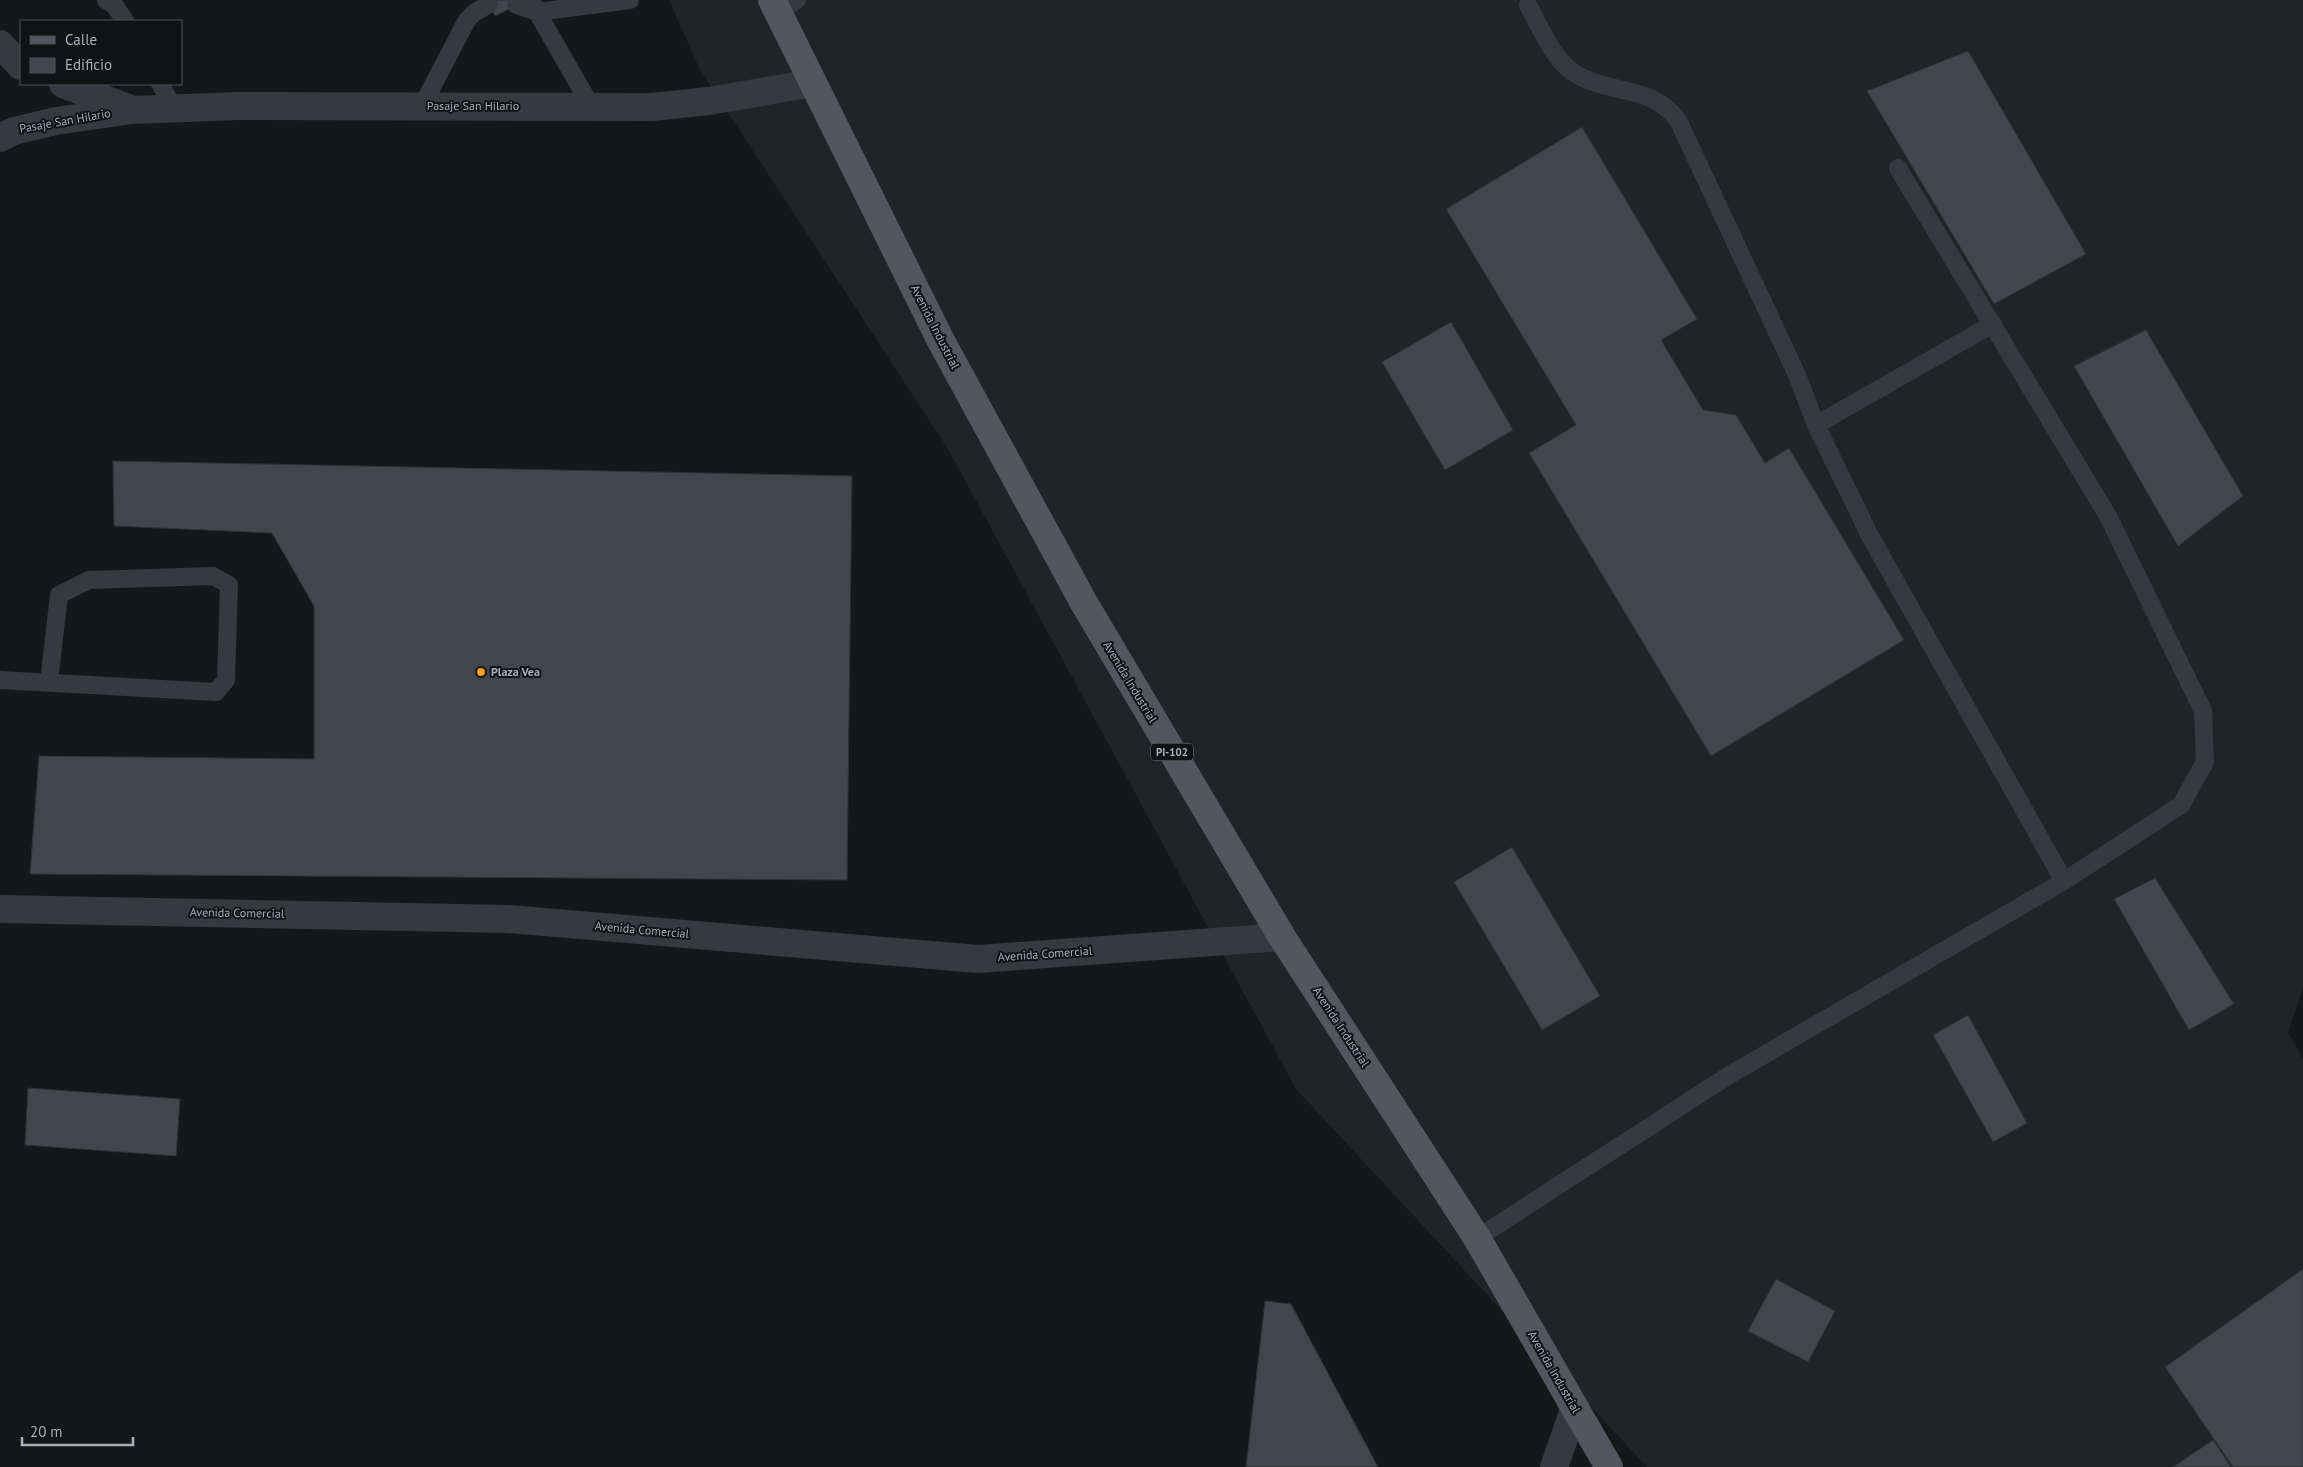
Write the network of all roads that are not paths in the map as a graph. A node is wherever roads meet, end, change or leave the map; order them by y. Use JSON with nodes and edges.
{"nodes":[{"id":1,"x":106,"y":0,"type":"edge"},
{"id":2,"x":630,"y":0,"type":"edge"},
{"id":3,"x":489,"y":4,"type":"dead end"},
{"id":4,"x":782,"y":4,"type":"edge"},
{"id":5,"x":1528,"y":5,"type":"dead end"},
{"id":6,"x":528,"y":6,"type":"edge"},
{"id":7,"x":124,"y":20,"type":"edge"},
{"id":8,"x":0,"y":44,"type":"edge"},
{"id":9,"x":20,"y":65,"type":"edge"},
{"id":10,"x":813,"y":83,"type":"junction"},
{"id":11,"x":66,"y":85,"type":"edge"},
{"id":12,"x":161,"y":85,"type":"edge"},
{"id":13,"x":422,"y":106,"type":"junction"},
{"id":14,"x":590,"y":106,"type":"junction"},
{"id":15,"x":174,"y":108,"type":"junction"},
{"id":16,"x":132,"y":110,"type":"junction"},
{"id":17,"x":0,"y":138,"type":"edge"},
{"id":18,"x":1898,"y":168,"type":"dead end"},
{"id":19,"x":1993,"y":324,"type":"junction"},
{"id":20,"x":1816,"y":425,"type":"junction"},
{"id":21,"x":0,"y":680,"type":"edge"},
{"id":22,"x":49,"y":682,"type":"junction"},
{"id":23,"x":2064,"y":881,"type":"junction"},
{"id":24,"x":0,"y":908,"type":"edge"},
{"id":25,"x":1282,"y":937,"type":"junction"},
{"id":26,"x":1477,"y":1238,"type":"junction"},
{"id":27,"x":1575,"y":1407,"type":"junction"},
{"id":28,"x":1554,"y":1467,"type":"edge"},
{"id":29,"x":1610,"y":1467,"type":"edge"}],
"edges":[{"from":1,"to":7,"type":"lane"},
{"from":2,"to":6,"type":"lane"},
{"from":3,"to":13,"type":"lane"},
{"from":4,"to":10,"type":"main road","name":"Avenida Industrial","number":"PI-102"},
{"from":5,"to":20,"type":"lane"},
{"from":6,"to":14,"type":"lane"},
{"from":8,"to":9,"type":"street"},
{"from":10,"to":14,"type":"street","name":"Pasaje San Hilario"},
{"from":10,"to":25,"type":"main road","name":"Avenida Industrial","number":"PI-102"},
{"from":11,"to":16,"type":"street","name":"Pasaje San Hilario"},
{"from":12,"to":15,"type":"lane"},
{"from":13,"to":14,"type":"street","name":"Pasaje San Hilario"},
{"from":13,"to":15,"type":"street","name":"Pasaje San Hilario"},
{"from":15,"to":16,"type":"street","name":"Pasaje San Hilario"},
{"from":16,"to":17,"type":"street","name":"Pasaje San Hilario"},
{"from":18,"to":19,"type":"lane"},
{"from":19,"to":20,"type":"lane"},
{"from":19,"to":23,"type":"lane"},
{"from":20,"to":23,"type":"lane"},
{"from":21,"to":22,"type":"lane"},
{"from":22,"to":22,"type":"lane"},
{"from":23,"to":26,"type":"lane"},
{"from":24,"to":25,"type":"street","name":"Avenida Comercial"},
{"from":25,"to":26,"type":"main road","name":"Avenida Industrial","number":"PI-102"},
{"from":26,"to":27,"type":"main road","name":"Avenida Industrial","number":"PI-102"},
{"from":27,"to":28,"type":"street"},
{"from":27,"to":29,"type":"main road","name":"Avenida Industrial","number":"PI-102"}]}
